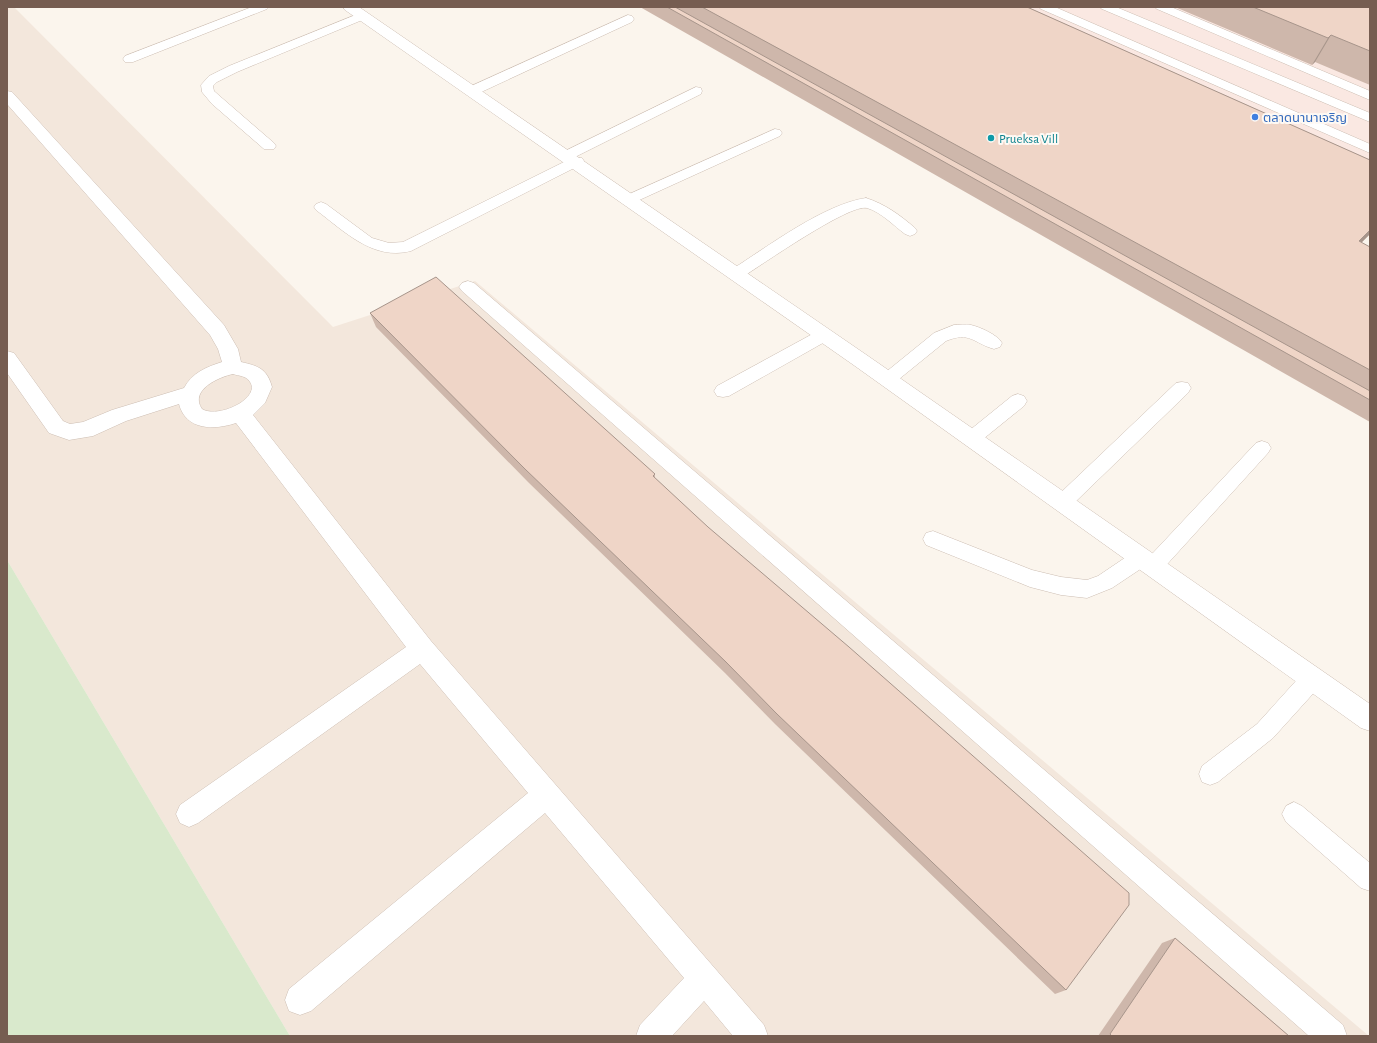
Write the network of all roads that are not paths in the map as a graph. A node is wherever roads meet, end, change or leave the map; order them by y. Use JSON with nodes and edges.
{"nodes":[{"id":1,"x":263,"y":7,"type":"edge"},
{"id":2,"x":1045,"y":7,"type":"edge"},
{"id":3,"x":1106,"y":7,"type":"edge"},
{"id":4,"x":1161,"y":7,"type":"edge"},
{"id":5,"x":356,"y":11,"type":"edge"},
{"id":6,"x":628,"y":19,"type":"dead end"},
{"id":7,"x":129,"y":60,"type":"dead end"},
{"id":8,"x":472,"y":91,"type":"junction"},
{"id":9,"x":696,"y":91,"type":"dead end"},
{"id":10,"x":7,"y":95,"type":"edge"},
{"id":11,"x":1370,"y":96,"type":"edge"},
{"id":12,"x":1370,"y":118,"type":"edge"},
{"id":13,"x":775,"y":133,"type":"dead end"},
{"id":14,"x":269,"y":146,"type":"dead end"},
{"id":15,"x":1370,"y":150,"type":"edge"},
{"id":16,"x":572,"y":158,"type":"junction"},
{"id":17,"x":630,"y":199,"type":"junction"},
{"id":18,"x":321,"y":207,"type":"dead end"},
{"id":19,"x":910,"y":231,"type":"dead end"},
{"id":20,"x":736,"y":274,"type":"junction"},
{"id":21,"x":468,"y":287,"type":"dead end"},
{"id":22,"x":824,"y":335,"type":"junction"},
{"id":23,"x":994,"y":343,"type":"dead end"},
{"id":24,"x":7,"y":358,"type":"edge"},
{"id":25,"x":233,"y":367,"type":"junction"},
{"id":26,"x":887,"y":380,"type":"junction"},
{"id":27,"x":1182,"y":388,"type":"dead end"},
{"id":28,"x":723,"y":391,"type":"dead end"},
{"id":29,"x":189,"y":394,"type":"junction"},
{"id":30,"x":1018,"y":401,"type":"dead end"},
{"id":31,"x":241,"y":414,"type":"junction"},
{"id":32,"x":971,"y":439,"type":"junction"},
{"id":33,"x":1262,"y":448,"type":"dead end"},
{"id":34,"x":1062,"y":503,"type":"junction"},
{"id":35,"x":933,"y":539,"type":"dead end"},
{"id":36,"x":1148,"y":561,"type":"junction"},
{"id":37,"x":422,"y":649,"type":"junction"},
{"id":38,"x":1312,"y":679,"type":"junction"},
{"id":39,"x":1370,"y":719,"type":"edge"},
{"id":40,"x":1210,"y":774,"type":"dead end"},
{"id":41,"x":546,"y":795,"type":"junction"},
{"id":42,"x":189,"y":814,"type":"dead end"},
{"id":43,"x":1294,"y":814,"type":"dead end"},
{"id":44,"x":1370,"y":879,"type":"edge"},
{"id":45,"x":704,"y":979,"type":"junction"},
{"id":46,"x":300,"y":1000,"type":"dead end"},
{"id":47,"x":651,"y":1036,"type":"edge"},
{"id":48,"x":753,"y":1036,"type":"edge"},
{"id":49,"x":1332,"y":1036,"type":"edge"}],
"edges":[{"from":1,"to":7,"type":"lane"},
{"from":2,"to":15,"type":"lane"},
{"from":3,"to":12,"type":"lane"},
{"from":4,"to":11,"type":"lane"},
{"from":5,"to":8,"type":"street"},
{"from":5,"to":14,"type":"lane"},
{"from":6,"to":8,"type":"lane"},
{"from":8,"to":16,"type":"street"},
{"from":9,"to":16,"type":"lane"},
{"from":10,"to":25,"type":"street"},
{"from":13,"to":17,"type":"lane"},
{"from":16,"to":17,"type":"street"},
{"from":16,"to":18,"type":"lane"},
{"from":17,"to":20,"type":"street"},
{"from":19,"to":20,"type":"lane"},
{"from":20,"to":22,"type":"street"},
{"from":21,"to":49,"type":"street"},
{"from":22,"to":26,"type":"street"},
{"from":22,"to":28,"type":"lane"},
{"from":23,"to":26,"type":"lane"},
{"from":24,"to":29,"type":"street"},
{"from":25,"to":29,"type":"street"},
{"from":25,"to":31,"type":"street"},
{"from":26,"to":32,"type":"street"},
{"from":27,"to":34,"type":"lane"},
{"from":29,"to":31,"type":"street"},
{"from":30,"to":32,"type":"lane"},
{"from":31,"to":37,"type":"street"},
{"from":32,"to":34,"type":"street"},
{"from":33,"to":36,"type":"lane"},
{"from":34,"to":36,"type":"street"},
{"from":35,"to":36,"type":"lane"},
{"from":36,"to":38,"type":"street"},
{"from":37,"to":41,"type":"street"},
{"from":37,"to":42,"type":"street"},
{"from":38,"to":39,"type":"street"},
{"from":38,"to":40,"type":"lane"},
{"from":41,"to":45,"type":"street"},
{"from":41,"to":46,"type":"street"},
{"from":43,"to":44,"type":"lane"},
{"from":45,"to":47,"type":"street"},
{"from":45,"to":48,"type":"street"}]}
